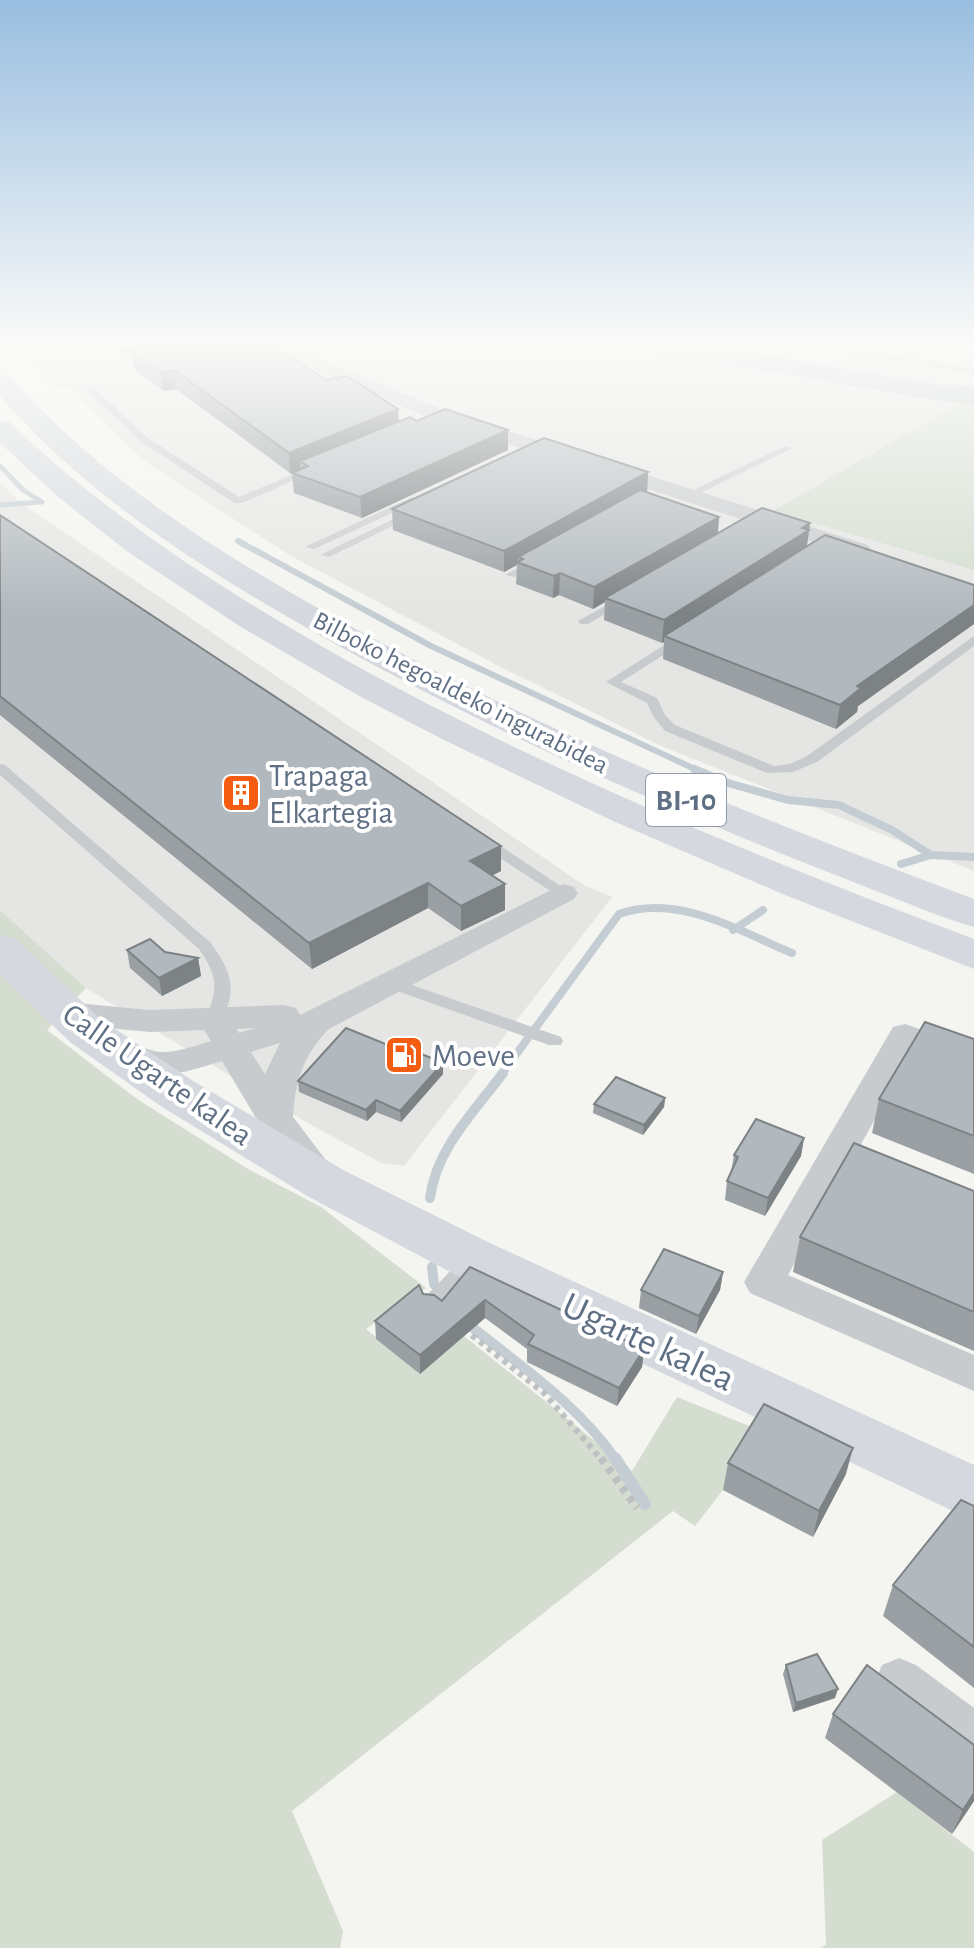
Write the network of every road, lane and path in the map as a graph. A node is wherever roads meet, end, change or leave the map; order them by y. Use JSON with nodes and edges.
{"nodes":[{"id":1,"x":4,"y":432,"type":"edge"},
{"id":2,"x":49,"y":432,"type":"edge"},
{"id":3,"x":136,"y":432,"type":"edge"},
{"id":4,"x":471,"y":432,"type":"edge"},
{"id":5,"x":788,"y":448,"type":"dead end"},
{"id":6,"x":326,"y":465,"type":"edge"},
{"id":7,"x":668,"y":494,"type":"junction"},
{"id":8,"x":420,"y":497,"type":"edge"},
{"id":9,"x":421,"y":510,"type":"edge"},
{"id":10,"x":310,"y":547,"type":"dead end"},
{"id":11,"x":550,"y":554,"type":"edge"},
{"id":12,"x":325,"y":555,"type":"dead end"},
{"id":13,"x":874,"y":555,"type":"edge"},
{"id":14,"x":511,"y":575,"type":"dead end"},
{"id":15,"x":603,"y":601,"type":"edge"},
{"id":16,"x":584,"y":621,"type":"dead end"},
{"id":17,"x":690,"y":633,"type":"edge"},
{"id":18,"x":974,"y":640,"type":"edge"},
{"id":19,"x":0,"y":768,"type":"edge"},
{"id":20,"x":471,"y":832,"type":"edge"},
{"id":21,"x":563,"y":893,"type":"joint"},
{"id":22,"x":974,"y":914,"type":"edge"},
{"id":23,"x":0,"y":949,"type":"edge"},
{"id":24,"x":974,"y":955,"type":"edge"},
{"id":25,"x":392,"y":983,"type":"junction"},
{"id":26,"x":358,"y":1001,"type":"junction"},
{"id":27,"x":317,"y":1021,"type":"junction"},
{"id":28,"x":75,"y":1022,"type":"junction"},
{"id":29,"x":211,"y":1029,"type":"junction"},
{"id":30,"x":555,"y":1041,"type":"dead end"},
{"id":31,"x":974,"y":1061,"type":"edge"},
{"id":32,"x":154,"y":1064,"type":"junction"},
{"id":33,"x":215,"y":1117,"type":"junction"},
{"id":34,"x":275,"y":1119,"type":"junction"},
{"id":35,"x":327,"y":1184,"type":"junction"},
{"id":36,"x":461,"y":1272,"type":"junction"},
{"id":37,"x":432,"y":1303,"type":"joint"},
{"id":38,"x":974,"y":1374,"type":"edge"},
{"id":39,"x":974,"y":1494,"type":"edge"},
{"id":40,"x":637,"y":1508,"type":"dead end"},
{"id":41,"x":899,"y":1682,"type":"dead end"},
{"id":42,"x":974,"y":1739,"type":"edge"}],
"edges":[{"from":1,"to":24,"type":"main road","name":"Bilboko hegoaldeko ingurabidea","number":"BI-10"},
{"from":2,"to":22,"type":"main road","name":"Bilboko hegoaldeko ingurabidea","number":"BI-10"},
{"from":3,"to":6,"type":"lane"},
{"from":4,"to":7,"type":"street"},
{"from":5,"to":7,"type":"lane"},
{"from":7,"to":13,"type":"street"},
{"from":8,"to":10,"type":"lane"},
{"from":9,"to":12,"type":"lane"},
{"from":11,"to":14,"type":"lane"},
{"from":15,"to":16,"type":"lane"},
{"from":17,"to":18,"type":"lane"},
{"from":19,"to":29,"type":"lane"},
{"from":20,"to":21,"type":"lane"},
{"from":21,"to":25,"type":"street"},
{"from":23,"to":28,"type":"main road","name":"Calle Ugarte kalea"},
{"from":25,"to":26,"type":"street"},
{"from":25,"to":30,"type":"lane"},
{"from":26,"to":27,"type":"street"},
{"from":26,"to":29,"type":"street"},
{"from":27,"to":29,"type":"street"},
{"from":27,"to":34,"type":"street"},
{"from":28,"to":29,"type":"street"},
{"from":28,"to":32,"type":"street"},
{"from":28,"to":33,"type":"main road","name":"Calle Ugarte kalea"},
{"from":29,"to":32,"type":"street"},
{"from":29,"to":32,"type":"street"},
{"from":29,"to":34,"type":"street"},
{"from":31,"to":38,"type":"street"},
{"from":32,"to":33,"type":"street"},
{"from":33,"to":35,"type":"main road","name":"Calle Ugarte kalea"},
{"from":34,"to":35,"type":"street"},
{"from":35,"to":36,"type":"main road","name":"Ugarte kalea"},
{"from":36,"to":37,"type":"lane"},
{"from":36,"to":39,"type":"main road","name":"Ugarte kalea"},
{"from":37,"to":40,"type":"path"},
{"from":41,"to":42,"type":"street"}]}
